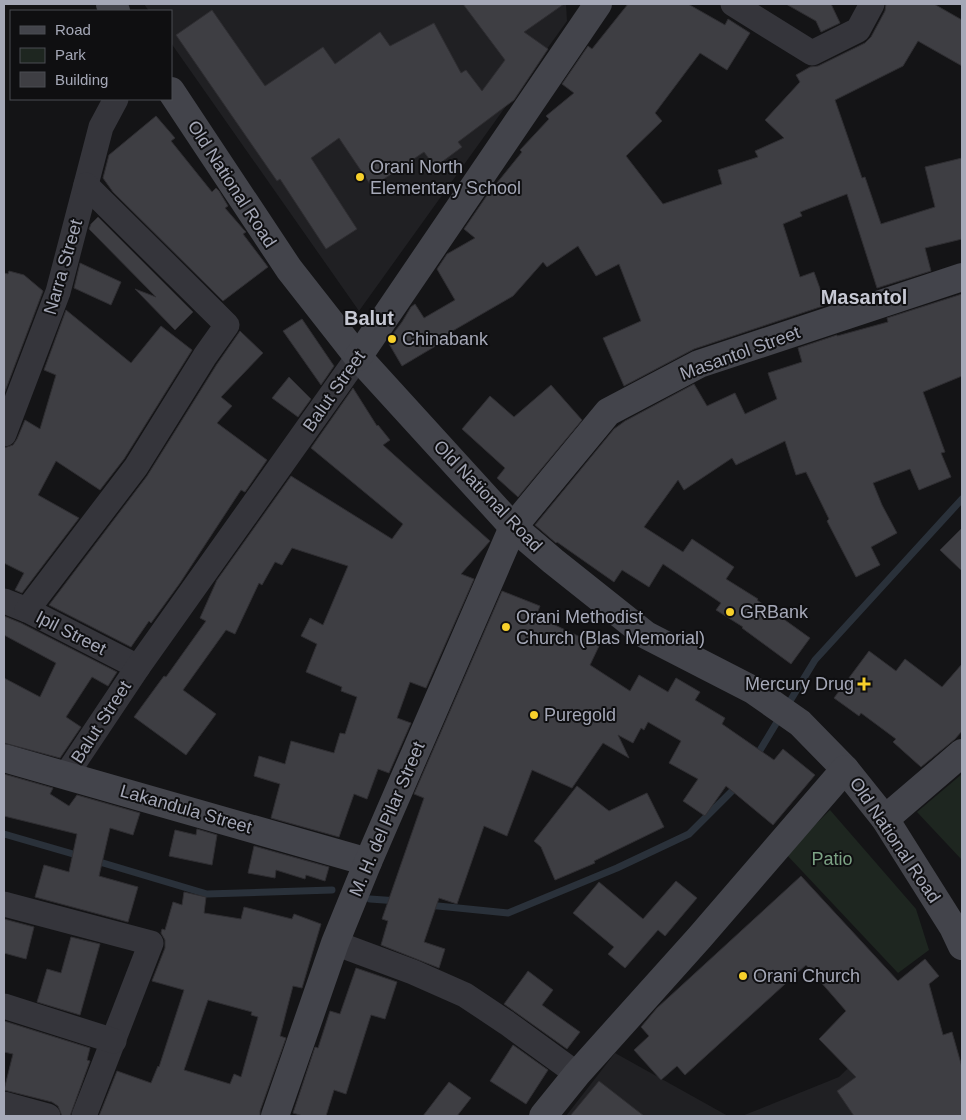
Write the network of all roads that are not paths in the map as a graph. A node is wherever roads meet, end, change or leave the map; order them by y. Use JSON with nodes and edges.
{"nodes":[{"id":1,"x":598,"y":4,"type":"edge"},
{"id":2,"x":733,"y":4,"type":"edge"},
{"id":3,"x":872,"y":4,"type":"edge"},
{"id":4,"x":172,"y":93,"type":"edge"},
{"id":5,"x":115,"y":100,"type":"edge"},
{"id":6,"x":86,"y":185,"type":"junction"},
{"id":7,"x":962,"y":277,"type":"edge"},
{"id":8,"x":358,"y":357,"type":"junction"},
{"id":9,"x":4,"y":434,"type":"edge"},
{"id":10,"x":513,"y":527,"type":"junction"},
{"id":11,"x":4,"y":601,"type":"edge"},
{"id":12,"x":27,"y":610,"type":"junction"},
{"id":13,"x":138,"y":667,"type":"junction"},
{"id":14,"x":962,"y":753,"type":"edge"},
{"id":15,"x":4,"y":758,"type":"edge"},
{"id":16,"x":846,"y":769,"type":"junction"},
{"id":17,"x":66,"y":775,"type":"junction"},
{"id":18,"x":884,"y":820,"type":"junction"},
{"id":19,"x":368,"y":862,"type":"junction"},
{"id":20,"x":4,"y":904,"type":"edge"},
{"id":21,"x":335,"y":943,"type":"junction"},
{"id":22,"x":962,"y":946,"type":"edge"},
{"id":23,"x":4,"y":1006,"type":"edge"},
{"id":24,"x":114,"y":1041,"type":"junction"},
{"id":25,"x":577,"y":1074,"type":"junction"},
{"id":26,"x":4,"y":1104,"type":"edge"},
{"id":27,"x":48,"y":1116,"type":"edge"},
{"id":28,"x":84,"y":1116,"type":"edge"},
{"id":29,"x":275,"y":1116,"type":"edge"},
{"id":30,"x":543,"y":1116,"type":"edge"}],
"edges":[{"from":1,"to":8,"type":"street","name":"Balut Street"},
{"from":2,"to":3,"type":"street"},
{"from":4,"to":8,"type":"street","name":"Old National Road"},
{"from":5,"to":6,"type":"street","name":"Narra Street"},
{"from":6,"to":9,"type":"street","name":"Narra Street"},
{"from":6,"to":12,"type":"street"},
{"from":7,"to":10,"type":"street","name":"Masantol Street"},
{"from":8,"to":10,"type":"street","name":"Old National Road"},
{"from":8,"to":13,"type":"street","name":"Balut Street"},
{"from":10,"to":16,"type":"street","name":"Old National Road"},
{"from":10,"to":19,"type":"street","name":"M. H. del Pilar Street"},
{"from":11,"to":12,"type":"street","name":"Ipil Street"},
{"from":12,"to":13,"type":"street","name":"Ipil Street"},
{"from":13,"to":17,"type":"street","name":"Balut Street"},
{"from":14,"to":18,"type":"street"},
{"from":15,"to":17,"type":"street","name":"Lakandula Street"},
{"from":16,"to":18,"type":"street","name":"Old National Road"},
{"from":16,"to":25,"type":"street"},
{"from":17,"to":19,"type":"street","name":"Lakandula Street"},
{"from":18,"to":22,"type":"street","name":"Old National Road"},
{"from":19,"to":21,"type":"street","name":"M. H. del Pilar Street"},
{"from":20,"to":24,"type":"street"},
{"from":21,"to":25,"type":"street"},
{"from":21,"to":29,"type":"street","name":"M. H. del Pilar Street"},
{"from":23,"to":24,"type":"street"},
{"from":24,"to":28,"type":"street"},
{"from":25,"to":30,"type":"street"},
{"from":26,"to":27,"type":"street"}]}
